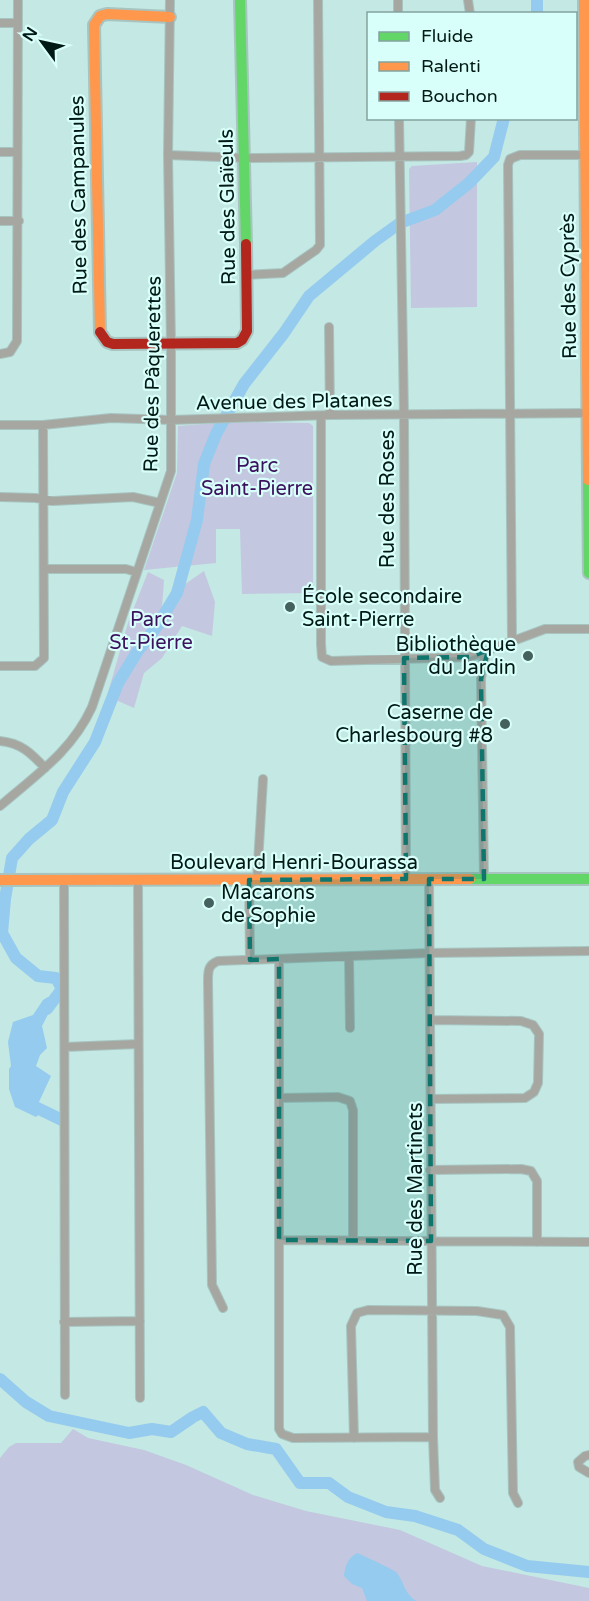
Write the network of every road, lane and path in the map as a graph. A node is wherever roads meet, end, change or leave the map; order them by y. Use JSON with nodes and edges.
{"nodes":[{"id":1,"x":18,"y":0,"type":"edge"},
{"id":2,"x":170,"y":0,"type":"edge"},
{"id":3,"x":240,"y":0,"type":"edge"},
{"id":4,"x":318,"y":0,"type":"edge"},
{"id":5,"x":584,"y":0,"type":"edge"},
{"id":6,"x":170,"y":17,"type":"junction"},
{"id":7,"x":0,"y":23,"type":"edge"},
{"id":8,"x":18,"y":23,"type":"junction"},
{"id":9,"x":399,"y":120,"type":"edge"},
{"id":10,"x":471,"y":120,"type":"edge"},
{"id":11,"x":0,"y":152,"type":"edge"},
{"id":12,"x":17,"y":152,"type":"junction"},
{"id":13,"x":168,"y":155,"type":"junction"},
{"id":14,"x":585,"y":155,"type":"junction"},
{"id":15,"x":319,"y":157,"type":"junction"},
{"id":16,"x":399,"y":157,"type":"junction"},
{"id":17,"x":245,"y":158,"type":"junction"},
{"id":18,"x":0,"y":221,"type":"edge"},
{"id":19,"x":19,"y":221,"type":"junction"},
{"id":20,"x":247,"y":275,"type":"junction"},
{"id":21,"x":329,"y":327,"type":"dead end"},
{"id":22,"x":171,"y":345,"type":"junction"},
{"id":23,"x":0,"y":354,"type":"edge"},
{"id":24,"x":588,"y":413,"type":"edge"},
{"id":25,"x":330,"y":415,"type":"junction"},
{"id":26,"x":404,"y":415,"type":"junction"},
{"id":27,"x":510,"y":415,"type":"junction"},
{"id":28,"x":321,"y":416,"type":"junction"},
{"id":29,"x":171,"y":420,"type":"junction"},
{"id":30,"x":0,"y":425,"type":"edge"},
{"id":31,"x":43,"y":425,"type":"junction"},
{"id":32,"x":0,"y":497,"type":"edge"},
{"id":33,"x":44,"y":500,"type":"junction"},
{"id":34,"x":160,"y":503,"type":"junction"},
{"id":35,"x":44,"y":568,"type":"junction"},
{"id":36,"x":136,"y":572,"type":"junction"},
{"id":37,"x":589,"y":573,"type":"edge"},
{"id":38,"x":589,"y":628,"type":"edge"},
{"id":39,"x":512,"y":640,"type":"junction"},
{"id":40,"x":488,"y":650,"type":"junction"},
{"id":41,"x":404,"y":658,"type":"junction"},
{"id":42,"x":0,"y":666,"type":"edge"},
{"id":43,"x":0,"y":741,"type":"edge"},
{"id":44,"x":45,"y":768,"type":"junction"},
{"id":45,"x":263,"y":779,"type":"dead end"},
{"id":46,"x":0,"y":806,"type":"edge"},
{"id":47,"x":406,"y":879,"type":"junction"},
{"id":48,"x":429,"y":879,"type":"junction"},
{"id":49,"x":484,"y":879,"type":"junction"},
{"id":50,"x":589,"y":879,"type":"edge"},
{"id":51,"x":0,"y":880,"type":"edge"},
{"id":52,"x":64,"y":880,"type":"junction"},
{"id":53,"x":138,"y":880,"type":"junction"},
{"id":54,"x":253,"y":880,"type":"junction"},
{"id":55,"x":589,"y":951,"type":"edge"},
{"id":56,"x":430,"y":953,"type":"junction"},
{"id":57,"x":349,"y":956,"type":"junction"},
{"id":58,"x":279,"y":959,"type":"junction"},
{"id":59,"x":250,"y":960,"type":"junction"},
{"id":60,"x":431,"y":1020,"type":"junction"},
{"id":61,"x":350,"y":1028,"type":"dead end"},
{"id":62,"x":138,"y":1044,"type":"junction"},
{"id":63,"x":65,"y":1047,"type":"junction"},
{"id":64,"x":279,"y":1098,"type":"junction"},
{"id":65,"x":431,"y":1099,"type":"junction"},
{"id":66,"x":430,"y":1170,"type":"junction"},
{"id":67,"x":279,"y":1240,"type":"junction"},
{"id":68,"x":353,"y":1240,"type":"junction"},
{"id":69,"x":431,"y":1241,"type":"junction"},
{"id":70,"x":537,"y":1242,"type":"junction"},
{"id":71,"x":589,"y":1242,"type":"edge"},
{"id":72,"x":223,"y":1308,"type":"dead end"},
{"id":73,"x":433,"y":1312,"type":"junction"},
{"id":74,"x":140,"y":1321,"type":"junction"},
{"id":75,"x":64,"y":1322,"type":"junction"},
{"id":76,"x":65,"y":1395,"type":"dead end"},
{"id":77,"x":140,"y":1398,"type":"dead end"},
{"id":78,"x":433,"y":1437,"type":"junction"},
{"id":79,"x":354,"y":1438,"type":"junction"},
{"id":80,"x":589,"y":1455,"type":"edge"},
{"id":81,"x":589,"y":1473,"type":"edge"},
{"id":82,"x":440,"y":1498,"type":"dead end"},
{"id":83,"x":518,"y":1503,"type":"dead end"}],
"edges":[{"from":1,"to":8,"type":"street"},
{"from":2,"to":6,"type":"street","name":"Rue des Pâquerettes"},
{"from":3,"to":17,"type":"street","name":"Rue des Glaïeuls"},
{"from":4,"to":15,"type":"street"},
{"from":5,"to":14,"type":"street","name":"Rue des Cyprès"},
{"from":6,"to":13,"type":"street","name":"Rue des Pâquerettes"},
{"from":6,"to":22,"type":"street","name":"Rue des Campanules"},
{"from":7,"to":8,"type":"street"},
{"from":8,"to":12,"type":"street"},
{"from":9,"to":16,"type":"street","name":"Rue des Roses"},
{"from":10,"to":16,"type":"street"},
{"from":11,"to":12,"type":"street"},
{"from":12,"to":19,"type":"street"},
{"from":13,"to":17,"type":"street"},
{"from":13,"to":22,"type":"street","name":"Rue des Pâquerettes"},
{"from":14,"to":24,"type":"street","name":"Rue des Cyprès"},
{"from":14,"to":27,"type":"street"},
{"from":15,"to":16,"type":"street"},
{"from":15,"to":17,"type":"street"},
{"from":15,"to":20,"type":"street"},
{"from":16,"to":26,"type":"street","name":"Rue des Roses"},
{"from":17,"to":20,"type":"street","name":"Rue des Glaïeuls"},
{"from":18,"to":19,"type":"street"},
{"from":19,"to":23,"type":"street"},
{"from":20,"to":22,"type":"street","name":"Rue des Glaïeuls"},
{"from":21,"to":25,"type":"street"},
{"from":22,"to":29,"type":"street","name":"Rue des Pâquerettes"},
{"from":24,"to":27,"type":"street","name":"Avenue des Platanes"},
{"from":24,"to":37,"type":"street","name":"Rue des Cyprès"},
{"from":25,"to":26,"type":"street","name":"Avenue des Platanes"},
{"from":25,"to":28,"type":"street","name":"Avenue des Platanes"},
{"from":26,"to":27,"type":"street","name":"Avenue des Platanes"},
{"from":26,"to":41,"type":"street","name":"Rue des Roses"},
{"from":27,"to":39,"type":"street"},
{"from":28,"to":29,"type":"street","name":"Avenue des Platanes"},
{"from":28,"to":41,"type":"street"},
{"from":29,"to":31,"type":"street","name":"Avenue des Platanes"},
{"from":29,"to":34,"type":"street","name":"Rue des Pâquerettes"},
{"from":30,"to":31,"type":"street","name":"Avenue des Platanes"},
{"from":31,"to":33,"type":"street"},
{"from":32,"to":33,"type":"street"},
{"from":33,"to":34,"type":"street"},
{"from":33,"to":35,"type":"street"},
{"from":34,"to":36,"type":"street","name":"Rue des Pâquerettes"},
{"from":35,"to":36,"type":"street"},
{"from":35,"to":42,"type":"street"},
{"from":36,"to":44,"type":"street","name":"Rue des Pâquerettes"},
{"from":38,"to":39,"type":"street"},
{"from":39,"to":40,"type":"street"},
{"from":40,"to":41,"type":"street"},
{"from":40,"to":49,"type":"street"},
{"from":41,"to":47,"type":"street","name":"Rue des Roses"},
{"from":43,"to":44,"type":"street"},
{"from":44,"to":46,"type":"street","name":"Rue des Pâquerettes"},
{"from":45,"to":54,"type":"street"},
{"from":47,"to":48,"type":"street","name":"Boulevard Henri-Bourassa"},
{"from":47,"to":54,"type":"street","name":"Boulevard Henri-Bourassa"},
{"from":48,"to":49,"type":"street","name":"Boulevard Henri-Bourassa"},
{"from":48,"to":56,"type":"street","name":"Rue des Martinets"},
{"from":49,"to":50,"type":"street","name":"Boulevard Henri-Bourassa"},
{"from":51,"to":52,"type":"street","name":"Boulevard Henri-Bourassa"},
{"from":52,"to":53,"type":"street","name":"Boulevard Henri-Bourassa"},
{"from":52,"to":63,"type":"street"},
{"from":53,"to":54,"type":"street","name":"Boulevard Henri-Bourassa"},
{"from":53,"to":62,"type":"street"},
{"from":54,"to":59,"type":"street"},
{"from":55,"to":56,"type":"street"},
{"from":56,"to":57,"type":"street"},
{"from":56,"to":60,"type":"street","name":"Rue des Martinets"},
{"from":57,"to":58,"type":"street"},
{"from":57,"to":61,"type":"street"},
{"from":58,"to":59,"type":"street"},
{"from":58,"to":64,"type":"street"},
{"from":59,"to":72,"type":"street"},
{"from":60,"to":65,"type":"street","name":"Rue des Martinets"},
{"from":60,"to":65,"type":"street"},
{"from":62,"to":63,"type":"street"},
{"from":62,"to":74,"type":"street"},
{"from":63,"to":75,"type":"street"},
{"from":64,"to":67,"type":"street"},
{"from":64,"to":68,"type":"street"},
{"from":65,"to":66,"type":"street","name":"Rue des Martinets"},
{"from":66,"to":69,"type":"street","name":"Rue des Martinets"},
{"from":66,"to":70,"type":"street"},
{"from":67,"to":68,"type":"street"},
{"from":67,"to":79,"type":"street"},
{"from":68,"to":69,"type":"street"},
{"from":69,"to":70,"type":"street"},
{"from":69,"to":73,"type":"street","name":"Rue des Martinets"},
{"from":70,"to":71,"type":"street"},
{"from":73,"to":78,"type":"street","name":"Rue des Martinets"},
{"from":73,"to":79,"type":"street"},
{"from":73,"to":83,"type":"street"},
{"from":74,"to":75,"type":"street"},
{"from":74,"to":77,"type":"street"},
{"from":75,"to":76,"type":"street"},
{"from":78,"to":79,"type":"street"},
{"from":78,"to":82,"type":"street","name":"Rue des Martinets"},
{"from":80,"to":81,"type":"street"}]}
